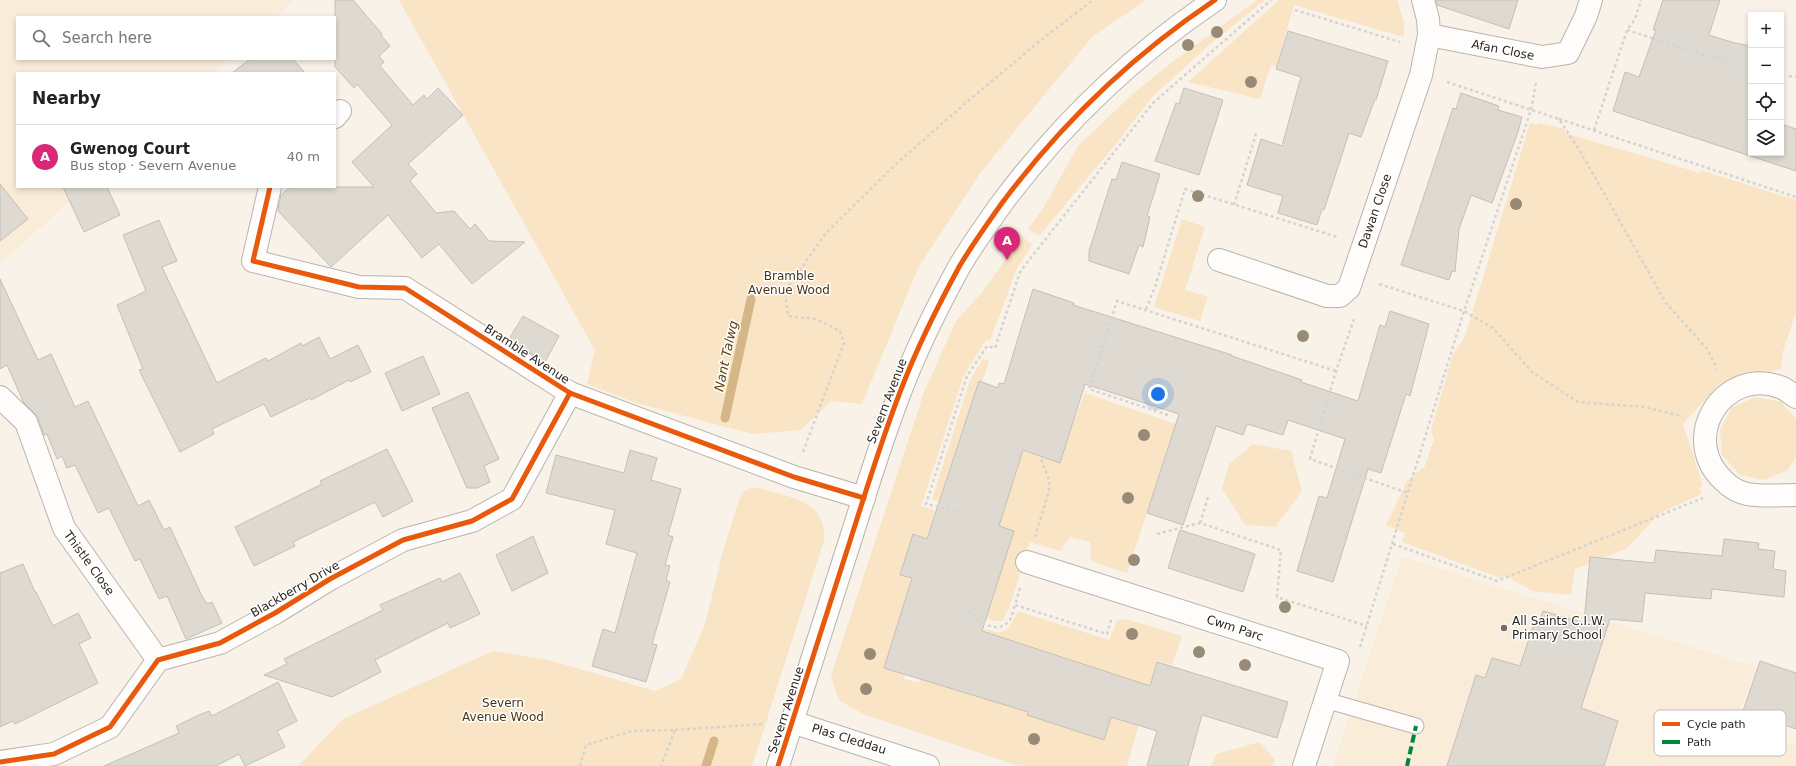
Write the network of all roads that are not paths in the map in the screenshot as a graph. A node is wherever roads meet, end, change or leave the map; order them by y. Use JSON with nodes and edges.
{"nodes":[{"id":1,"x":1215,"y":0,"type":"edge"},
{"id":2,"x":1423,"y":0,"type":"edge"},
{"id":3,"x":1591,"y":0,"type":"edge"},
{"id":4,"x":1428,"y":43,"type":"junction"},
{"id":5,"x":270,"y":188,"type":"edge"},
{"id":6,"x":1219,"y":260,"type":"dead end"},
{"id":7,"x":570,"y":393,"type":"junction"},
{"id":8,"x":0,"y":397,"type":"edge"},
{"id":9,"x":1796,"y":397,"type":"edge"},
{"id":10,"x":1796,"y":495,"type":"edge"},
{"id":11,"x":864,"y":498,"type":"junction"},
{"id":12,"x":1027,"y":562,"type":"dead end"},
{"id":13,"x":158,"y":660,"type":"junction"},
{"id":14,"x":1325,"y":700,"type":"junction"},
{"id":15,"x":792,"y":722,"type":"junction"},
{"id":16,"x":1416,"y":726,"type":"dead end"},
{"id":17,"x":0,"y":762,"type":"edge"},
{"id":18,"x":778,"y":766,"type":"edge"},
{"id":19,"x":928,"y":766,"type":"edge"},
{"id":20,"x":1304,"y":766,"type":"edge"}],
"edges":[{"from":1,"to":11,"type":"street","name":"Severn Avenue"},
{"from":2,"to":4,"type":"street","name":"Dawan Close"},
{"from":3,"to":4,"type":"street","name":"Afan Close"},
{"from":4,"to":6,"type":"street","name":"Dawan Close"},
{"from":5,"to":7,"type":"street","name":"Bramble Avenue"},
{"from":7,"to":11,"type":"street","name":"Bramble Avenue"},
{"from":7,"to":13,"type":"street","name":"Blackberry Drive"},
{"from":8,"to":13,"type":"street","name":"Thistle Close"},
{"from":9,"to":10,"type":"street"},
{"from":11,"to":15,"type":"street","name":"Severn Avenue"},
{"from":12,"to":14,"type":"street","name":"Cwm Parc"},
{"from":13,"to":17,"type":"street"},
{"from":14,"to":16,"type":"lane"},
{"from":14,"to":20,"type":"street"},
{"from":15,"to":18,"type":"street","name":"Severn Avenue"},
{"from":15,"to":19,"type":"street","name":"Plas Cleddau"}]}
